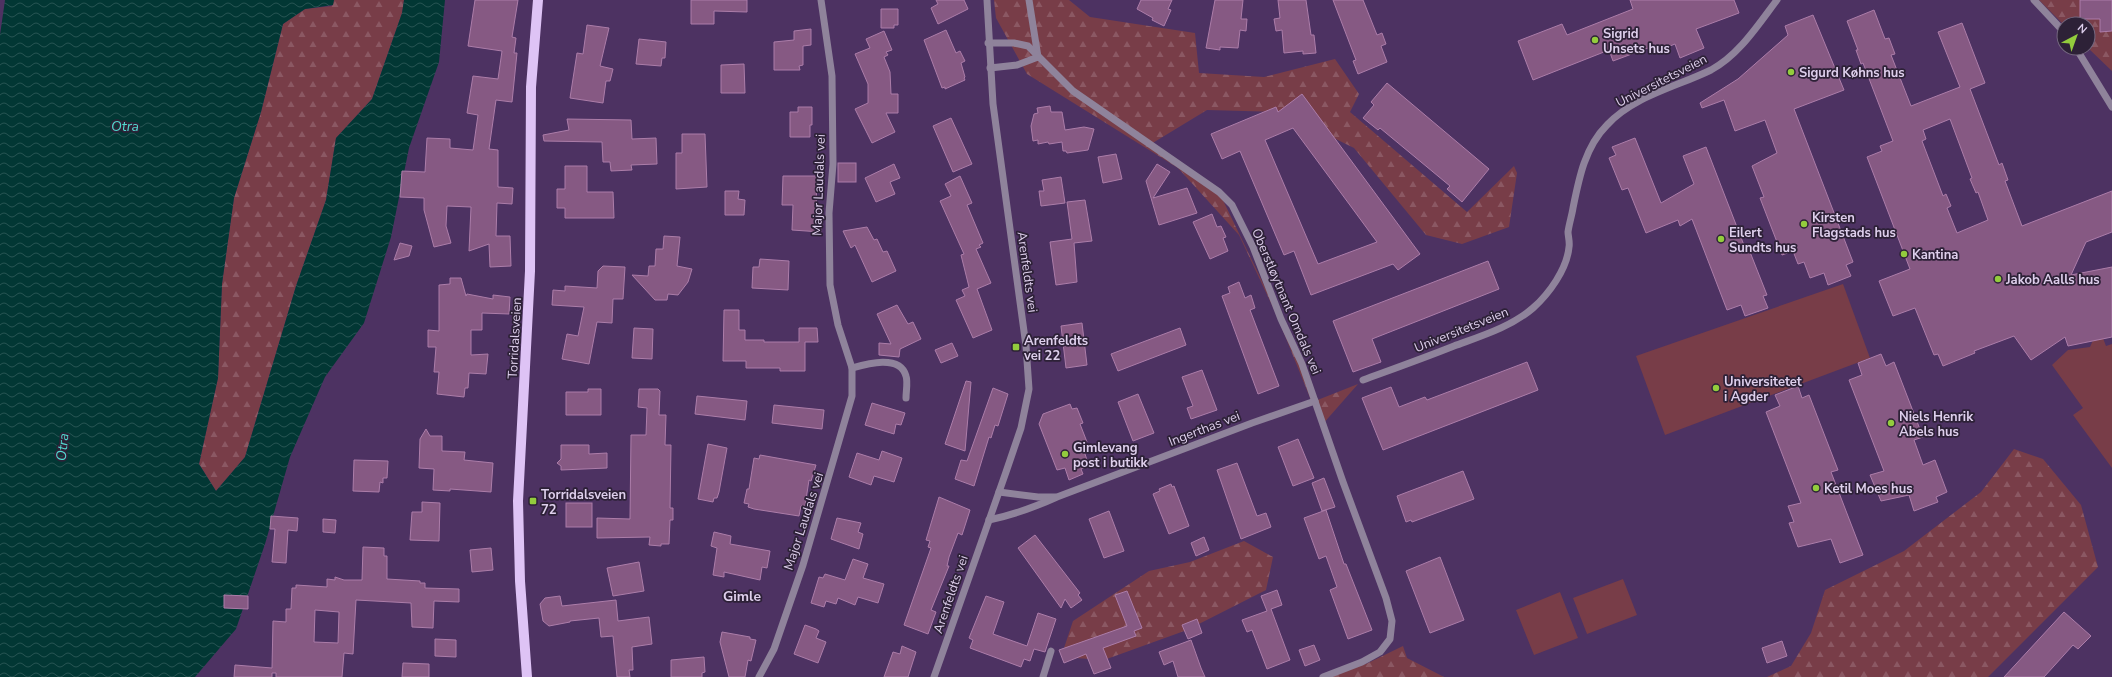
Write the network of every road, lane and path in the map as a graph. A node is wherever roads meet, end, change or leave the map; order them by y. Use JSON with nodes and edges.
{"nodes":[{"id":1,"x":538,"y":0,"type":"edge"},
{"id":2,"x":821,"y":0,"type":"edge"},
{"id":3,"x":987,"y":0,"type":"edge"},
{"id":4,"x":1029,"y":0,"type":"edge"},
{"id":5,"x":1777,"y":0,"type":"edge"},
{"id":6,"x":2034,"y":0,"type":"edge"},
{"id":7,"x":2056,"y":23,"type":"edge"},
{"id":8,"x":988,"y":43,"type":"junction"},
{"id":9,"x":2081,"y":56,"type":"edge"},
{"id":10,"x":1038,"y":57,"type":"junction"},
{"id":11,"x":990,"y":68,"type":"junction"},
{"id":12,"x":2112,"y":107,"type":"edge"},
{"id":13,"x":852,"y":368,"type":"junction"},
{"id":14,"x":1363,"y":380,"type":"dead end"},
{"id":15,"x":906,"y":398,"type":"dead end"},
{"id":16,"x":1315,"y":401,"type":"junction"},
{"id":17,"x":999,"y":492,"type":"junction"},
{"id":18,"x":1057,"y":497,"type":"junction"},
{"id":19,"x":989,"y":520,"type":"junction"},
{"id":20,"x":1051,"y":651,"type":"dead end"},
{"id":21,"x":527,"y":677,"type":"edge"},
{"id":22,"x":759,"y":677,"type":"edge"},
{"id":23,"x":934,"y":677,"type":"edge"},
{"id":24,"x":1043,"y":677,"type":"edge"},
{"id":25,"x":1323,"y":677,"type":"edge"}],
"edges":[{"from":1,"to":21,"type":"main road","name":"Torridalsveien"},
{"from":2,"to":13,"type":"street","name":"Major Laudals vei"},
{"from":3,"to":8,"type":"street","name":"Arenfeldts vei"},
{"from":4,"to":10,"type":"street"},
{"from":5,"to":14,"type":"street","name":"Universitetsveien"},
{"from":6,"to":7,"type":"street"},
{"from":8,"to":10,"type":"street","name":"Oberstløytnant Omdals vei"},
{"from":8,"to":11,"type":"street","name":"Arenfeldts vei"},
{"from":9,"to":12,"type":"street"},
{"from":10,"to":11,"type":"street"},
{"from":10,"to":16,"type":"street","name":"Oberstløytnant Omdals vei"},
{"from":11,"to":17,"type":"street","name":"Arenfeldts vei"},
{"from":13,"to":15,"type":"street"},
{"from":13,"to":22,"type":"street","name":"Major Laudals vei"},
{"from":16,"to":18,"type":"street","name":"Ingerthas vei"},
{"from":16,"to":25,"type":"street","name":"Oberstløytnant Omdals vei"},
{"from":17,"to":18,"type":"street","name":"Ingerthas vei"},
{"from":17,"to":19,"type":"street","name":"Arenfeldts vei"},
{"from":18,"to":19,"type":"street","name":"Ingerthas vei"},
{"from":19,"to":23,"type":"street","name":"Arenfeldts vei"},
{"from":20,"to":24,"type":"street"}]}
